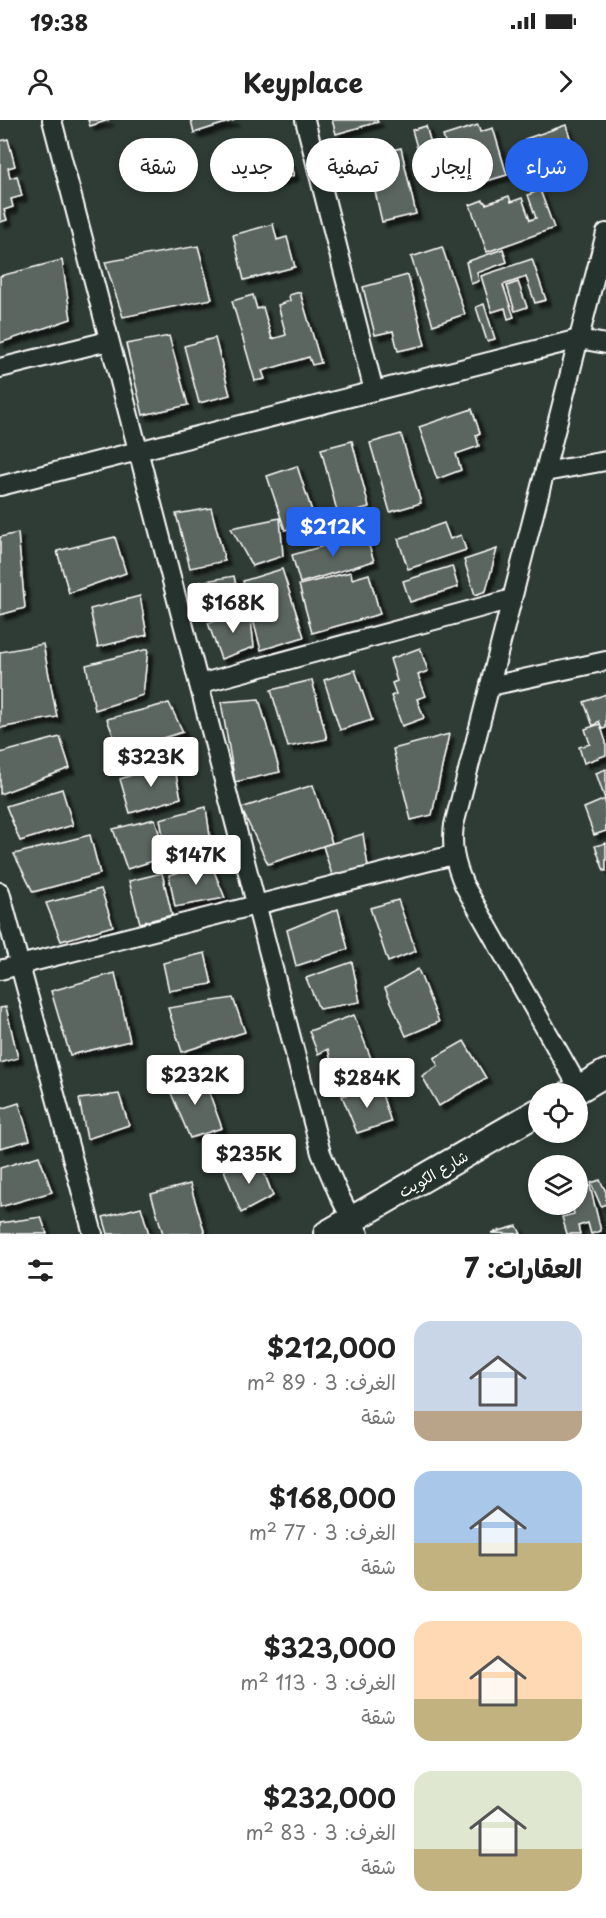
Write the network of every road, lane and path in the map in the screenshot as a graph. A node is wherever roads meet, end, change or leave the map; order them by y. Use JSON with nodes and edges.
{"nodes":[{"id":1,"x":52,"y":120,"type":"edge"},
{"id":2,"x":305,"y":120,"type":"edge"},
{"id":3,"x":606,"y":233,"type":"edge"},
{"id":4,"x":579,"y":339,"type":"junction"},
{"id":5,"x":108,"y":341,"type":"junction"},
{"id":6,"x":606,"y":344,"type":"edge"},
{"id":7,"x":0,"y":368,"type":"edge"},
{"id":8,"x":374,"y":391,"type":"junction"},
{"id":9,"x":136,"y":450,"type":"junction"},
{"id":10,"x":606,"y":461,"type":"edge"},
{"id":11,"x":545,"y":472,"type":"junction"},
{"id":12,"x":0,"y":486,"type":"edge"},
{"id":13,"x":512,"y":599,"type":"junction"},
{"id":14,"x":606,"y":661,"type":"edge"},
{"id":15,"x":199,"y":684,"type":"junction"},
{"id":16,"x":490,"y":686,"type":"junction"},
{"id":17,"x":453,"y":855,"type":"junction"},
{"id":18,"x":0,"y":892,"type":"edge"},
{"id":19,"x":258,"y":905,"type":"junction"},
{"id":20,"x":19,"y":966,"type":"junction"},
{"id":21,"x":0,"y":970,"type":"edge"},
{"id":22,"x":606,"y":1073,"type":"edge"},
{"id":23,"x":571,"y":1083,"type":"edge"},
{"id":24,"x":588,"y":1083,"type":"edge"},
{"id":25,"x":528,"y":1118,"type":"edge"},
{"id":26,"x":355,"y":1227,"type":"edge"},
{"id":27,"x":93,"y":1234,"type":"edge"},
{"id":28,"x":327,"y":1234,"type":"edge"}],
"edges":[{"from":1,"to":5,"type":"street"},
{"from":2,"to":8,"type":"street"},
{"from":3,"to":4,"type":"street"},
{"from":4,"to":6,"type":"street"},
{"from":4,"to":8,"type":"street"},
{"from":4,"to":11,"type":"street"},
{"from":5,"to":7,"type":"street"},
{"from":5,"to":9,"type":"street"},
{"from":8,"to":9,"type":"street"},
{"from":9,"to":12,"type":"street"},
{"from":9,"to":15,"type":"street"},
{"from":10,"to":11,"type":"street"},
{"from":11,"to":13,"type":"street"},
{"from":13,"to":15,"type":"street"},
{"from":13,"to":16,"type":"street"},
{"from":14,"to":16,"type":"street"},
{"from":15,"to":19,"type":"street"},
{"from":16,"to":17,"type":"street"},
{"from":17,"to":19,"type":"street"},
{"from":17,"to":23,"type":"street"},
{"from":18,"to":20,"type":"street"},
{"from":19,"to":20,"type":"street"},
{"from":19,"to":26,"type":"street"},
{"from":20,"to":21,"type":"street"},
{"from":20,"to":27,"type":"street"},
{"from":22,"to":24,"type":"main road"},
{"from":25,"to":26,"type":"main road","name":"شارع الكويت"},
{"from":26,"to":28,"type":"main road","name":"شارع الكويت"}]}
